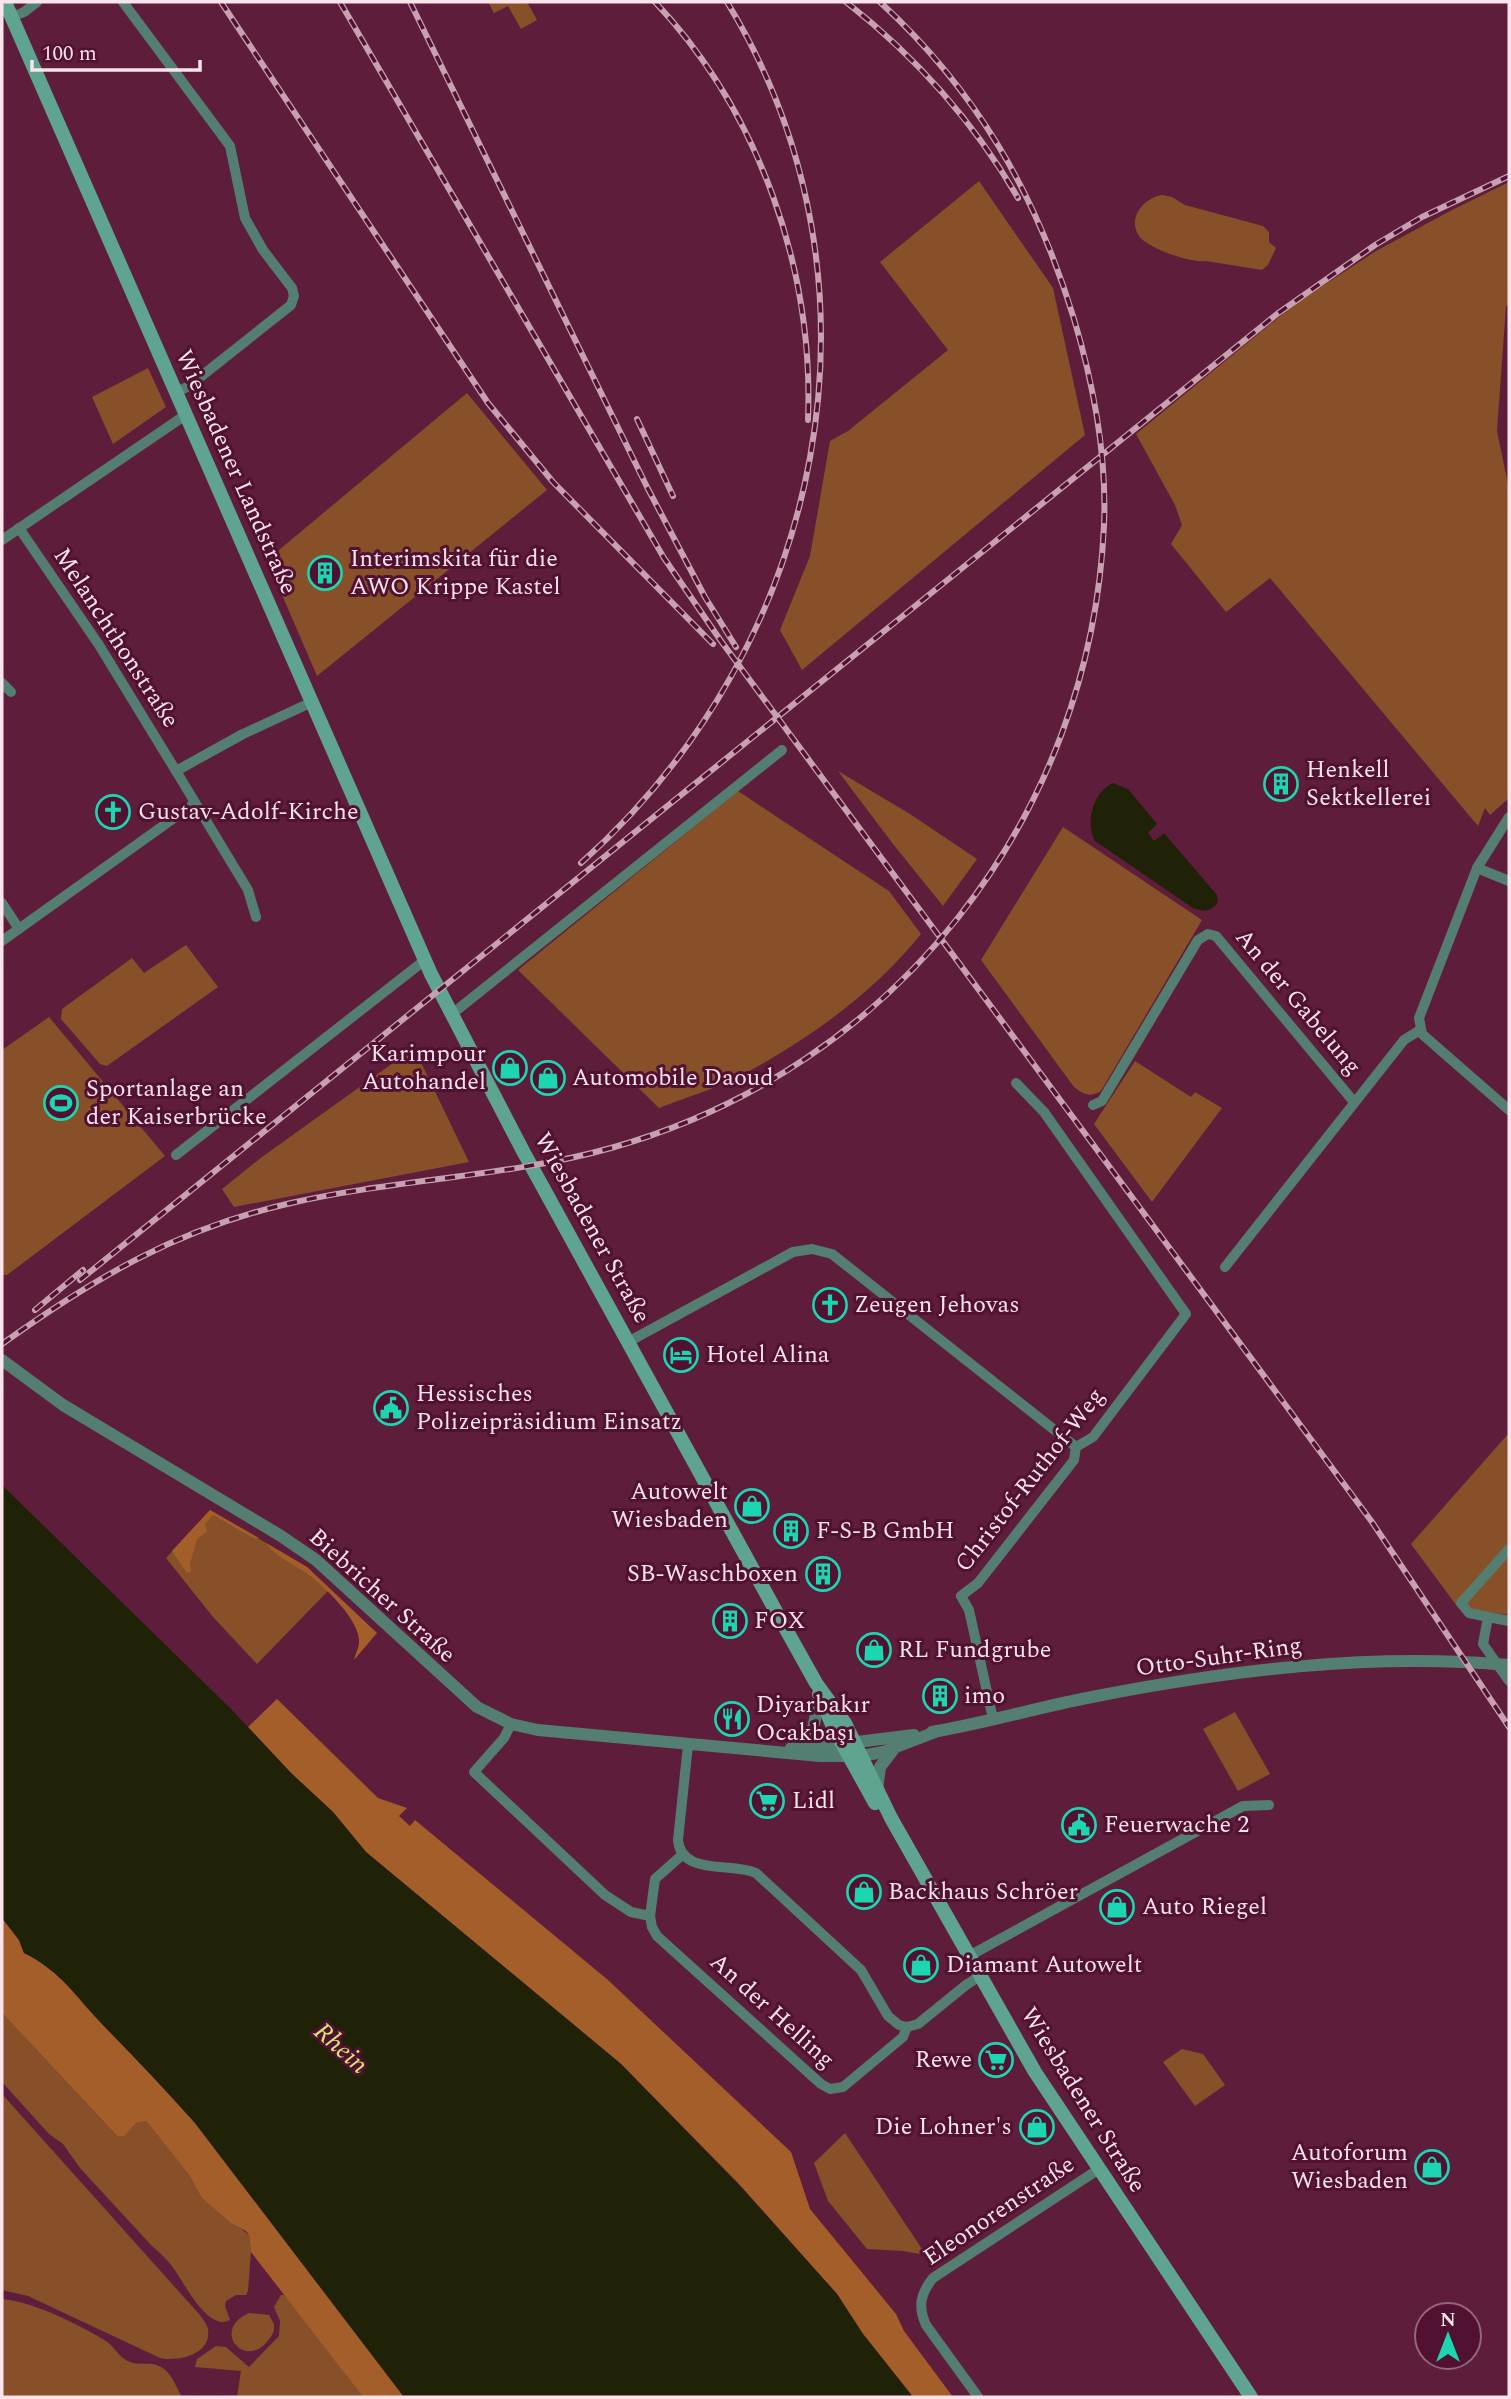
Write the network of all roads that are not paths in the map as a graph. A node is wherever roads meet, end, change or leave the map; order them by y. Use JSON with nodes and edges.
{"nodes":[{"id":1,"x":5,"y":2,"type":"edge"},
{"id":2,"x":37,"y":2,"type":"edge"},
{"id":3,"x":123,"y":2,"type":"edge"},
{"id":4,"x":12,"y":17,"type":"junction"},
{"id":5,"x":177,"y":392,"type":"junction"},
{"id":6,"x":187,"y":414,"type":"junction"},
{"id":7,"x":19,"y":528,"type":"junction"},
{"id":8,"x":2,"y":540,"type":"edge"},
{"id":9,"x":2,"y":683,"type":"edge"},
{"id":10,"x":11,"y":692,"type":"dead end"},
{"id":11,"x":313,"y":702,"type":"junction"},
{"id":12,"x":782,"y":750,"type":"dead end"},
{"id":13,"x":176,"y":771,"type":"junction"},
{"id":14,"x":195,"y":803,"type":"junction"},
{"id":15,"x":1509,"y":817,"type":"edge"},
{"id":16,"x":1477,"y":868,"type":"junction"},
{"id":17,"x":1509,"y":881,"type":"edge"},
{"id":18,"x":2,"y":903,"type":"edge"},
{"id":19,"x":256,"y":917,"type":"dead end"},
{"id":20,"x":19,"y":929,"type":"junction"},
{"id":21,"x":2,"y":941,"type":"edge"},
{"id":22,"x":428,"y":967,"type":"junction"},
{"id":23,"x":452,"y":1013,"type":"junction"},
{"id":24,"x":1420,"y":1030,"type":"junction"},
{"id":25,"x":1016,"y":1083,"type":"dead end"},
{"id":26,"x":1354,"y":1102,"type":"junction"},
{"id":27,"x":1093,"y":1105,"type":"dead end"},
{"id":28,"x":1509,"y":1110,"type":"edge"},
{"id":29,"x":176,"y":1155,"type":"dead end"},
{"id":30,"x":1225,"y":1267,"type":"dead end"},
{"id":31,"x":628,"y":1342,"type":"junction"},
{"id":32,"x":2,"y":1360,"type":"edge"},
{"id":33,"x":1076,"y":1447,"type":"junction"},
{"id":34,"x":1509,"y":1549,"type":"edge"},
{"id":35,"x":1488,"y":1617,"type":"junction"},
{"id":36,"x":1509,"y":1621,"type":"edge"},
{"id":37,"x":1509,"y":1665,"type":"edge"},
{"id":38,"x":1509,"y":1681,"type":"edge"},
{"id":39,"x":818,"y":1689,"type":"junction"},
{"id":40,"x":993,"y":1719,"type":"junction"},
{"id":41,"x":511,"y":1724,"type":"junction"},
{"id":42,"x":938,"y":1731,"type":"junction"},
{"id":43,"x":688,"y":1745,"type":"junction"},
{"id":44,"x":788,"y":1749,"type":"junction"},
{"id":45,"x":893,"y":1749,"type":"junction"},
{"id":46,"x":852,"y":1750,"type":"junction"},
{"id":47,"x":772,"y":1751,"type":"junction"},
{"id":48,"x":877,"y":1790,"type":"junction"},
{"id":49,"x":1269,"y":1805,"type":"dead end"},
{"id":50,"x":891,"y":1818,"type":"junction"},
{"id":51,"x":682,"y":1854,"type":"junction"},
{"id":52,"x":650,"y":1916,"type":"junction"},
{"id":53,"x":969,"y":1956,"type":"junction"},
{"id":54,"x":981,"y":1976,"type":"junction"},
{"id":55,"x":907,"y":2027,"type":"junction"},
{"id":56,"x":1098,"y":2169,"type":"junction"},
{"id":57,"x":978,"y":2397,"type":"edge"},
{"id":58,"x":1251,"y":2397,"type":"edge"}],
"edges":[{"from":1,"to":4,"type":"main road","name":"Wiesbadener Landstraße"},
{"from":2,"to":4,"type":"street"},
{"from":3,"to":5,"type":"street"},
{"from":4,"to":5,"type":"main road","name":"Wiesbadener Landstraße"},
{"from":5,"to":6,"type":"main road","name":"Wiesbadener Landstraße"},
{"from":6,"to":7,"type":"street"},
{"from":6,"to":11,"type":"main road","name":"Wiesbadener Landstraße"},
{"from":7,"to":8,"type":"street"},
{"from":7,"to":13,"type":"street","name":"Melanchthonstraße"},
{"from":9,"to":10,"type":"street"},
{"from":11,"to":13,"type":"street"},
{"from":11,"to":22,"type":"main road","name":"Wiesbadener Landstraße"},
{"from":12,"to":23,"type":"street"},
{"from":13,"to":14,"type":"street","name":"Melanchthonstraße"},
{"from":14,"to":19,"type":"street","name":"Melanchthonstraße"},
{"from":14,"to":20,"type":"street"},
{"from":15,"to":16,"type":"street"},
{"from":16,"to":17,"type":"street"},
{"from":16,"to":24,"type":"street"},
{"from":18,"to":20,"type":"street"},
{"from":20,"to":21,"type":"street"},
{"from":22,"to":23,"type":"main road","name":"Wiesbadener Straße"},
{"from":22,"to":29,"type":"street"},
{"from":23,"to":31,"type":"main road","name":"Wiesbadener Straße"},
{"from":24,"to":26,"type":"street","name":"An der Gabelung"},
{"from":24,"to":28,"type":"street"},
{"from":25,"to":33,"type":"street","name":"Christof-Ruthof-Weg"},
{"from":26,"to":27,"type":"street","name":"An der Gabelung"},
{"from":26,"to":30,"type":"street","name":"An der Gabelung"},
{"from":31,"to":33,"type":"street"},
{"from":31,"to":39,"type":"main road","name":"Wiesbadener Straße"},
{"from":32,"to":41,"type":"street","name":"Biebricher Straße"},
{"from":33,"to":40,"type":"street","name":"Christof-Ruthof-Weg"},
{"from":34,"to":35,"type":"street"},
{"from":35,"to":36,"type":"street"},
{"from":35,"to":38,"type":"street"},
{"from":37,"to":40,"type":"street","name":"Otto-Suhr-Ring"},
{"from":39,"to":44,"type":"street"},
{"from":39,"to":46,"type":"main road","name":"Wiesbadener Straße"},
{"from":40,"to":42,"type":"street","name":"Otto-Suhr-Ring"},
{"from":41,"to":43,"type":"street","name":"Biebricher Straße"},
{"from":41,"to":52,"type":"street"},
{"from":42,"to":45,"type":"street","name":"Otto-Suhr-Ring"},
{"from":42,"to":46,"type":"street","name":"Otto-Suhr-Ring"},
{"from":43,"to":47,"type":"street","name":"Biebricher Straße"},
{"from":43,"to":51,"type":"street"},
{"from":44,"to":46,"type":"street","name":"Biebricher Straße"},
{"from":44,"to":47,"type":"street","name":"Biebricher Straße"},
{"from":45,"to":46,"type":"street","name":"Otto-Suhr-Ring"},
{"from":45,"to":48,"type":"street"},
{"from":46,"to":47,"type":"street","name":"Biebricher Straße"},
{"from":46,"to":48,"type":"main road","name":"Wiesbadener Straße"},
{"from":46,"to":50,"type":"main road","name":"Wiesbadener Straße"},
{"from":48,"to":50,"type":"main road","name":"Wiesbadener Straße"},
{"from":49,"to":53,"type":"street"},
{"from":50,"to":53,"type":"main road","name":"Wiesbadener Straße"},
{"from":51,"to":52,"type":"street"},
{"from":51,"to":55,"type":"street"},
{"from":52,"to":55,"type":"street","name":"An der Helling"},
{"from":53,"to":54,"type":"main road","name":"Wiesbadener Straße"},
{"from":54,"to":55,"type":"street","name":"An der Helling"},
{"from":54,"to":56,"type":"main road","name":"Wiesbadener Straße"},
{"from":56,"to":57,"type":"street","name":"Eleonorenstraße"},
{"from":56,"to":58,"type":"main road","name":"Wiesbadener Straße"}]}
